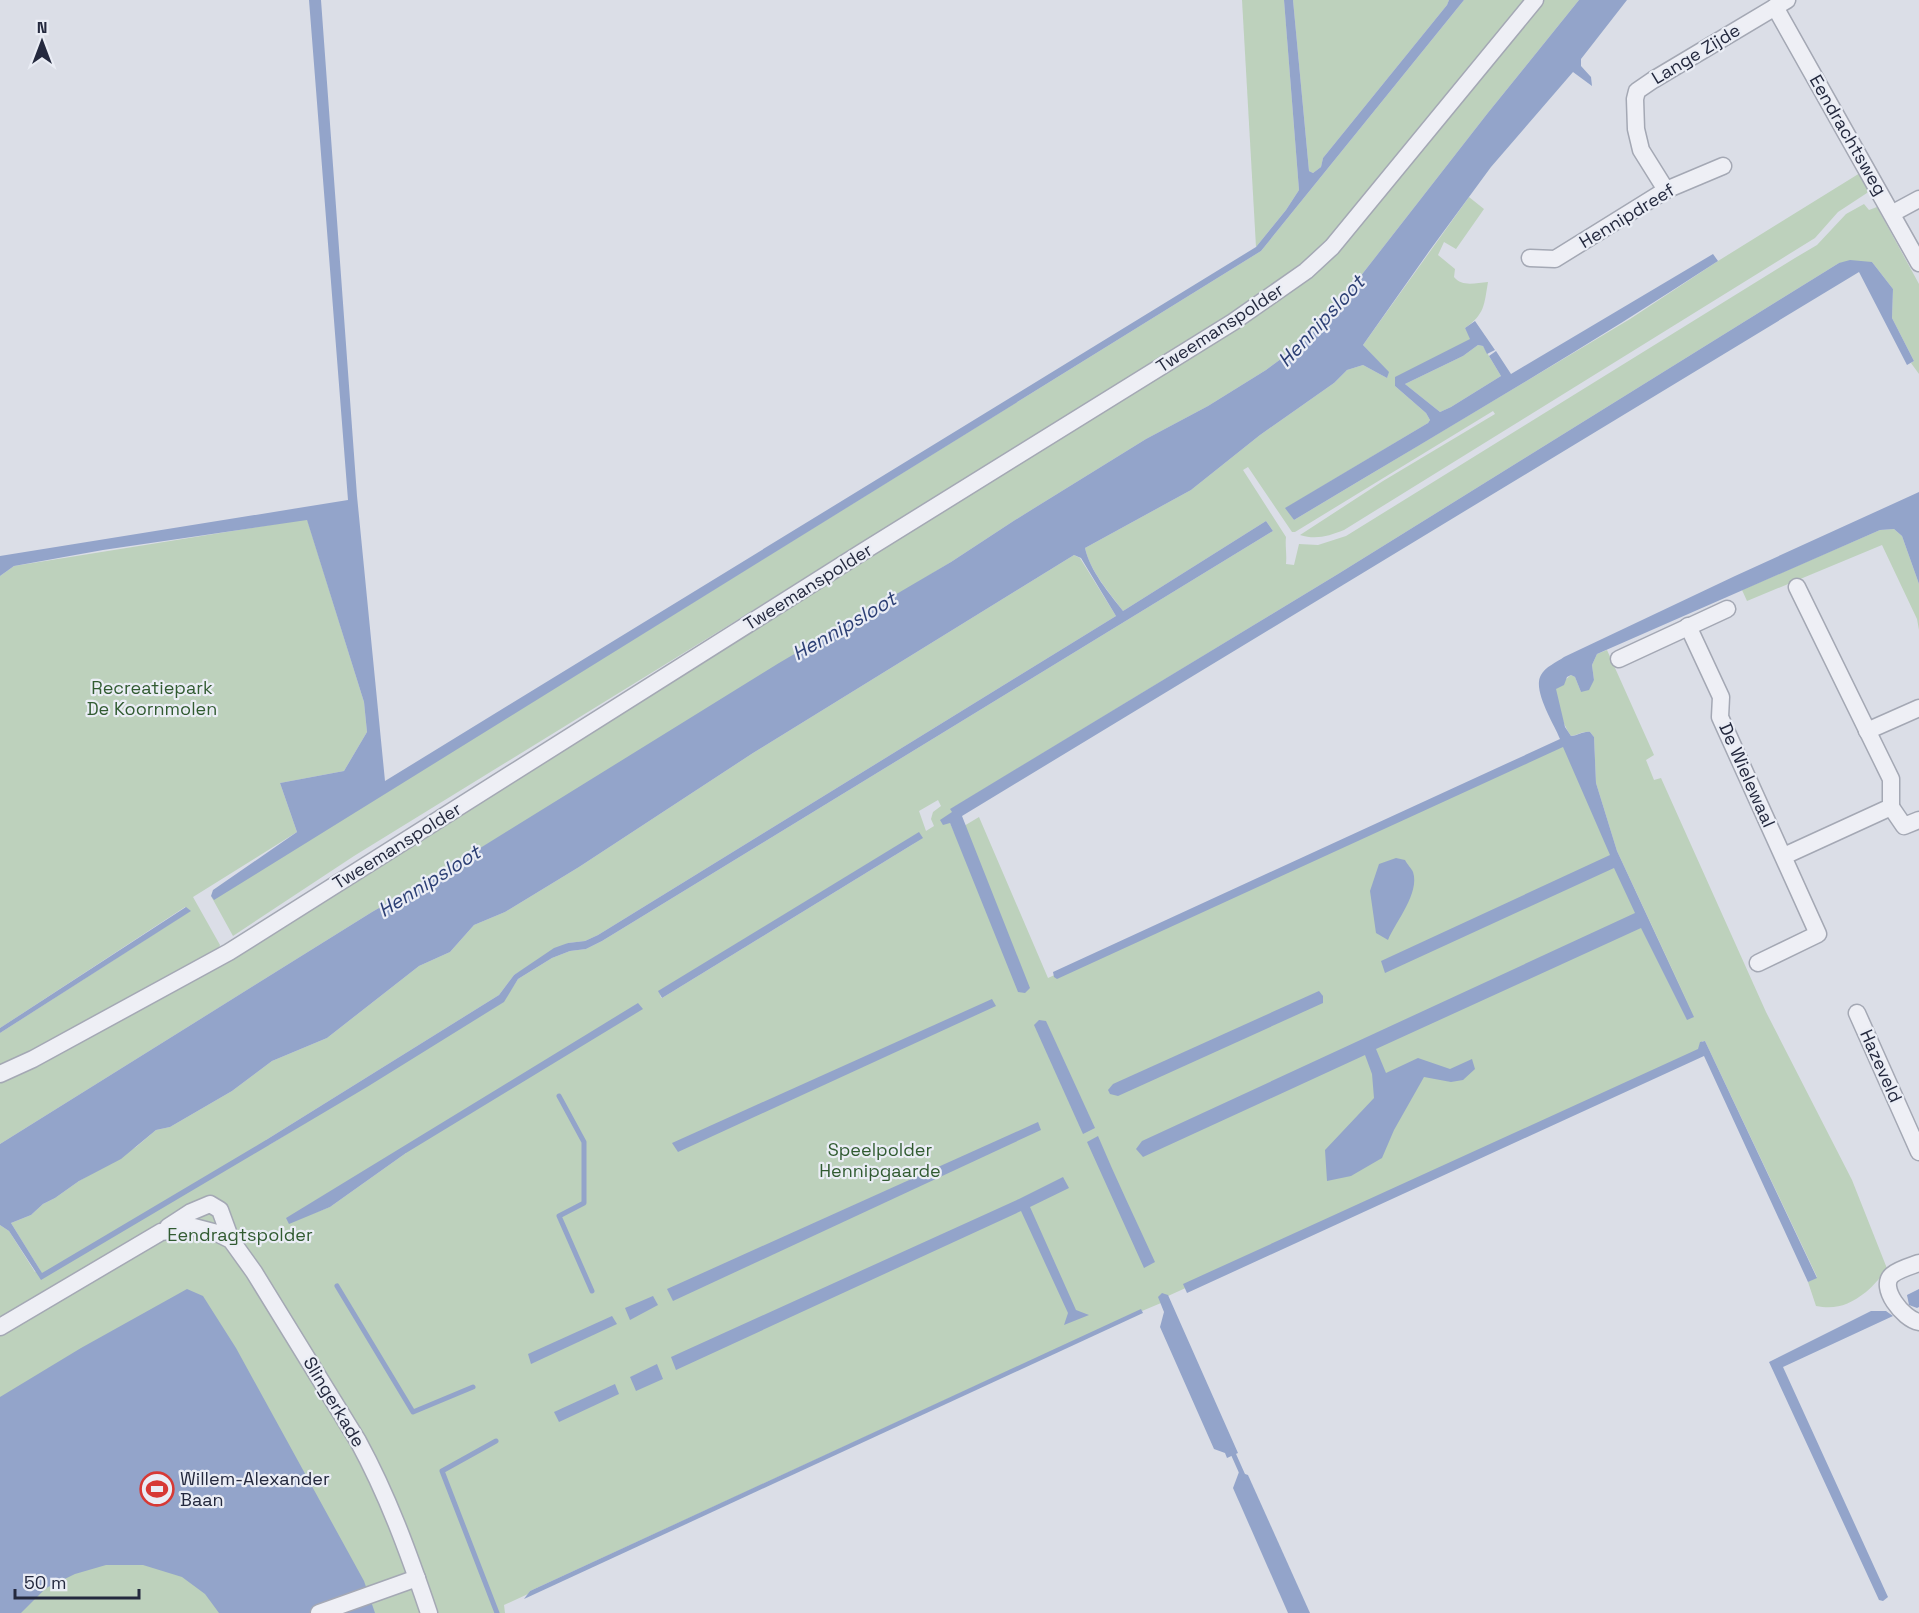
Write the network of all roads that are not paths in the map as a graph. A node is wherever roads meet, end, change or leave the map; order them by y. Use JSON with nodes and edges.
{"nodes":[{"id":1,"x":1535,"y":0,"type":"edge"},
{"id":2,"x":1781,"y":4,"type":"edge"},
{"id":3,"x":1723,"y":166,"type":"dead end"},
{"id":4,"x":1666,"y":190,"type":"junction"},
{"id":5,"x":1919,"y":199,"type":"edge"},
{"id":6,"x":1893,"y":213,"type":"junction"},
{"id":7,"x":1530,"y":258,"type":"dead end"},
{"id":8,"x":1919,"y":263,"type":"edge"},
{"id":9,"x":1797,"y":587,"type":"dead end"},
{"id":10,"x":1727,"y":609,"type":"dead end"},
{"id":11,"x":1688,"y":626,"type":"junction"},
{"id":12,"x":1619,"y":659,"type":"dead end"},
{"id":13,"x":1919,"y":708,"type":"edge"},
{"id":14,"x":1867,"y":731,"type":"junction"},
{"id":15,"x":1891,"y":807,"type":"junction"},
{"id":16,"x":1919,"y":819,"type":"edge"},
{"id":17,"x":1784,"y":856,"type":"junction"},
{"id":18,"x":1758,"y":963,"type":"dead end"},
{"id":19,"x":1857,"y":1013,"type":"dead end"},
{"id":20,"x":0,"y":1074,"type":"edge"},
{"id":21,"x":1919,"y":1152,"type":"edge"},
{"id":22,"x":160,"y":1233,"type":"junction"},
{"id":23,"x":231,"y":1240,"type":"junction"},
{"id":24,"x":1919,"y":1263,"type":"edge"},
{"id":25,"x":1919,"y":1322,"type":"edge"},
{"id":26,"x":0,"y":1327,"type":"edge"},
{"id":27,"x":417,"y":1578,"type":"junction"},
{"id":28,"x":320,"y":1613,"type":"edge"},
{"id":29,"x":429,"y":1613,"type":"edge"}],
"edges":[{"from":1,"to":20,"type":"street","name":"Tweemanspolder"},
{"from":2,"to":4,"type":"street","name":"Lange Zijde"},
{"from":2,"to":6,"type":"street","name":"Eendrachtsweg"},
{"from":3,"to":4,"type":"street","name":"Hennipdreef"},
{"from":4,"to":7,"type":"street","name":"Hennipdreef"},
{"from":5,"to":6,"type":"street"},
{"from":6,"to":8,"type":"street","name":"Eendrachtsweg"},
{"from":9,"to":14,"type":"street"},
{"from":10,"to":11,"type":"street"},
{"from":11,"to":12,"type":"street"},
{"from":11,"to":17,"type":"street","name":"De Wielewaal"},
{"from":13,"to":14,"type":"street"},
{"from":14,"to":15,"type":"street"},
{"from":15,"to":16,"type":"street"},
{"from":15,"to":17,"type":"street"},
{"from":17,"to":18,"type":"street","name":"De Wielewaal"},
{"from":19,"to":21,"type":"street","name":"Hazeveld"},
{"from":22,"to":23,"type":"street"},
{"from":22,"to":23,"type":"street","name":"Slingerkade"},
{"from":22,"to":26,"type":"street"},
{"from":23,"to":27,"type":"street","name":"Slingerkade"},
{"from":24,"to":25,"type":"street"},
{"from":27,"to":28,"type":"street"},
{"from":27,"to":29,"type":"street","name":"Slingerkade"}]}
